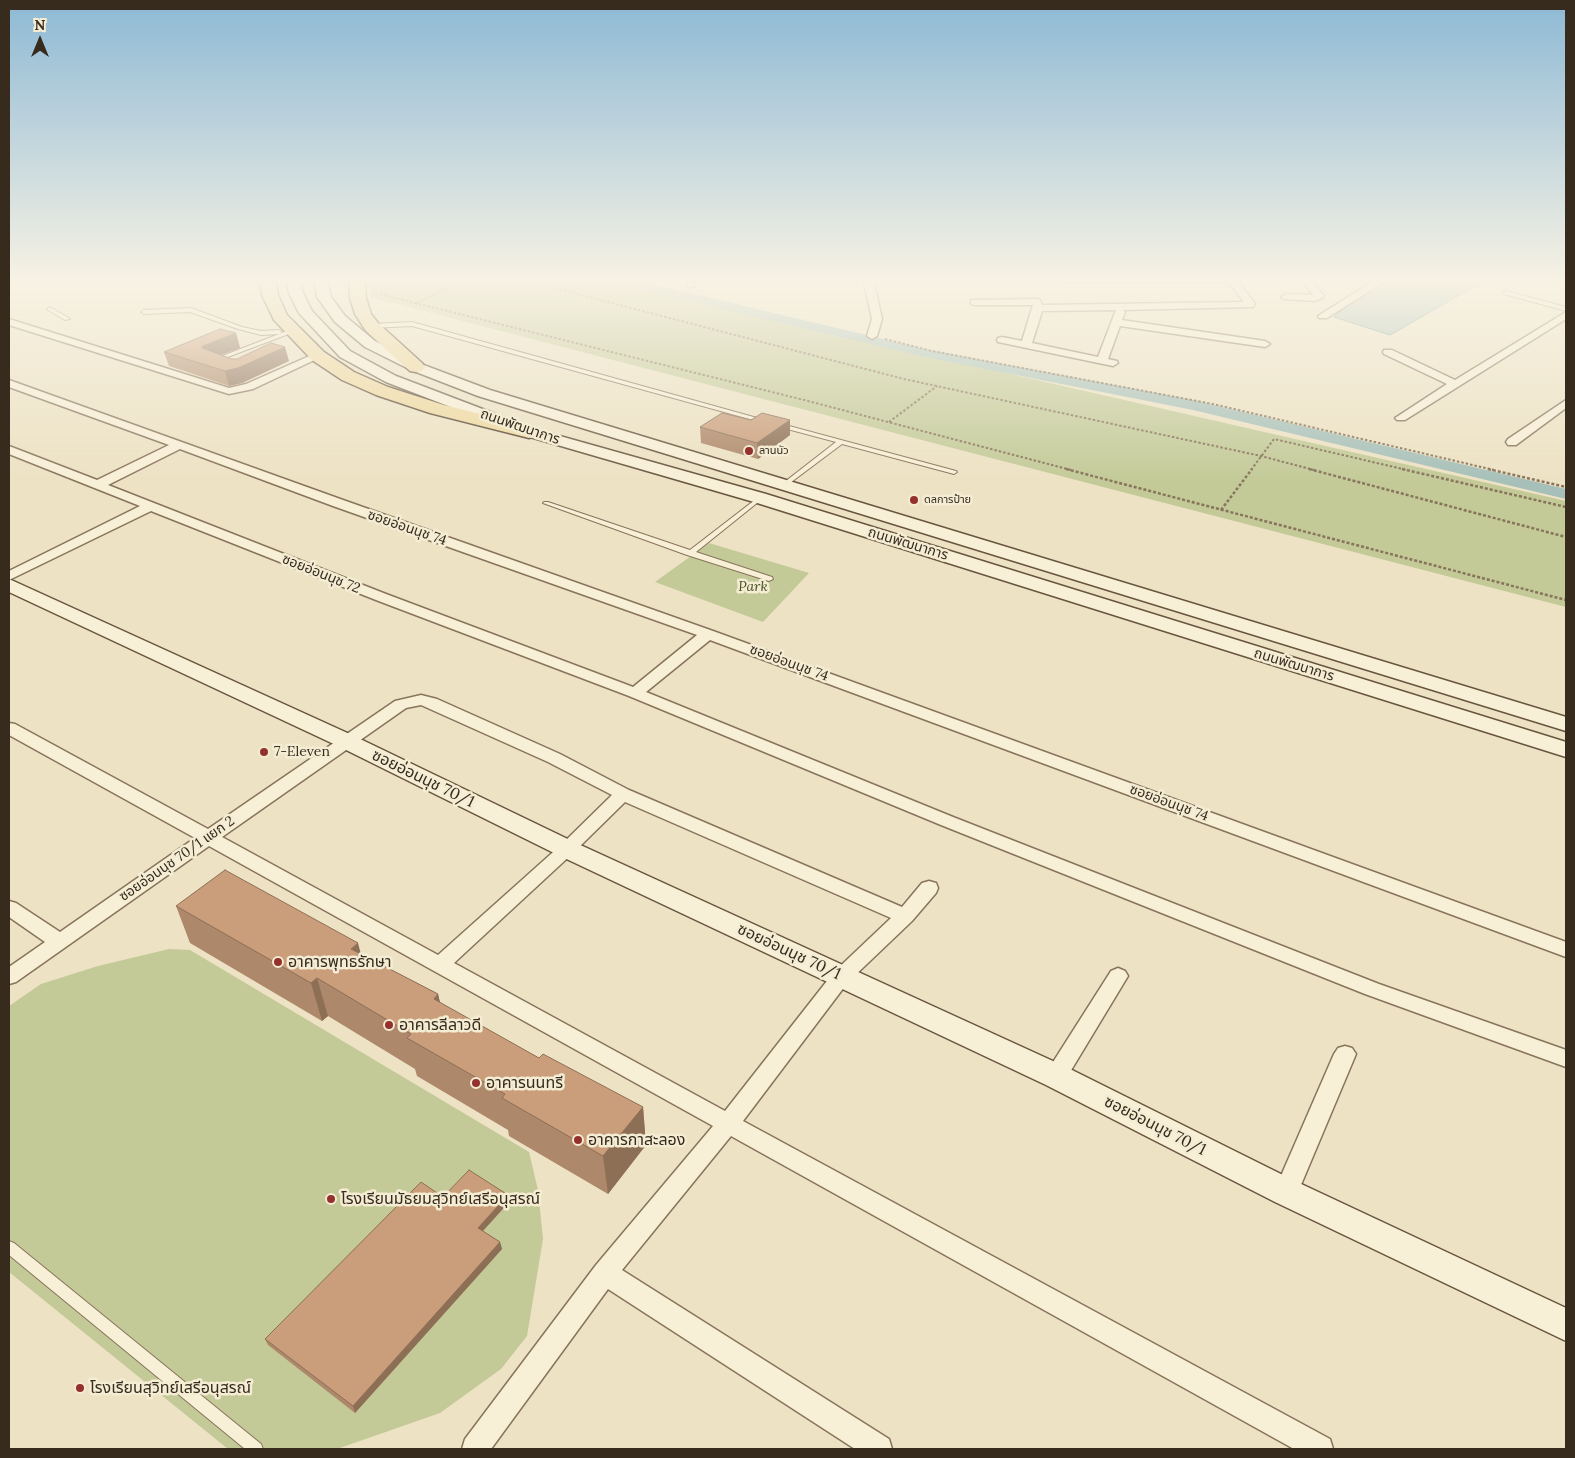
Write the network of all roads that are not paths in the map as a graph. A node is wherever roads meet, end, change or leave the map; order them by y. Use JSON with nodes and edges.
{"nodes":[{"id":1,"x":86,"y":346,"type":"edge"},
{"id":2,"x":252,"y":346,"type":"edge"},
{"id":3,"x":308,"y":346,"type":"edge"},
{"id":4,"x":337,"y":346,"type":"edge"},
{"id":5,"x":374,"y":346,"type":"edge"},
{"id":6,"x":394,"y":346,"type":"edge"},
{"id":7,"x":493,"y":346,"type":"edge"},
{"id":8,"x":1036,"y":346,"type":"edge"},
{"id":9,"x":1107,"y":346,"type":"edge"},
{"id":10,"x":1516,"y":346,"type":"edge"},
{"id":11,"x":1388,"y":352,"type":"dead end"},
{"id":12,"x":318,"y":356,"type":"junction"},
{"id":13,"x":1102,"y":360,"type":"junction"},
{"id":14,"x":1113,"y":363,"type":"dead end"},
{"id":15,"x":220,"y":365,"type":"edge"},
{"id":16,"x":416,"y":367,"type":"junction"},
{"id":17,"x":9,"y":383,"type":"edge"},
{"id":18,"x":1455,"y":384,"type":"junction"},
{"id":19,"x":1566,"y":403,"type":"edge"},
{"id":20,"x":1401,"y":418,"type":"dead end"},
{"id":21,"x":529,"y":432,"type":"junction"},
{"id":22,"x":840,"y":442,"type":"junction"},
{"id":23,"x":1512,"y":442,"type":"dead end"},
{"id":24,"x":179,"y":446,"type":"junction"},
{"id":25,"x":9,"y":450,"type":"edge"},
{"id":26,"x":954,"y":472,"type":"dead end"},
{"id":27,"x":98,"y":485,"type":"junction"},
{"id":28,"x":784,"y":485,"type":"junction"},
{"id":29,"x":760,"y":498,"type":"junction"},
{"id":30,"x":546,"y":503,"type":"dead end"},
{"id":31,"x":151,"y":506,"type":"junction"},
{"id":32,"x":690,"y":553,"type":"junction"},
{"id":33,"x":9,"y":576,"type":"edge"},
{"id":34,"x":769,"y":579,"type":"dead end"},
{"id":35,"x":9,"y":585,"type":"edge"},
{"id":36,"x":708,"y":634,"type":"junction"},
{"id":37,"x":635,"y":693,"type":"junction"},
{"id":38,"x":1566,"y":724,"type":"edge"},
{"id":39,"x":9,"y":728,"type":"edge"},
{"id":40,"x":346,"y":741,"type":"junction"},
{"id":41,"x":1566,"y":750,"type":"edge"},
{"id":42,"x":623,"y":794,"type":"junction"},
{"id":43,"x":209,"y":837,"type":"junction"},
{"id":44,"x":567,"y":849,"type":"junction"},
{"id":45,"x":929,"y":888,"type":"dead end"},
{"id":46,"x":9,"y":908,"type":"edge"},
{"id":47,"x":905,"y":916,"type":"junction"},
{"id":48,"x":60,"y":941,"type":"junction"},
{"id":49,"x":1566,"y":950,"type":"edge"},
{"id":50,"x":440,"y":964,"type":"junction"},
{"id":51,"x":841,"y":976,"type":"junction"},
{"id":52,"x":1118,"y":976,"type":"dead end"},
{"id":53,"x":9,"y":977,"type":"edge"},
{"id":54,"x":1345,"y":1054,"type":"dead end"},
{"id":55,"x":1566,"y":1058,"type":"edge"},
{"id":56,"x":1056,"y":1076,"type":"junction"},
{"id":57,"x":729,"y":1123,"type":"junction"},
{"id":58,"x":1286,"y":1192,"type":"junction"},
{"id":59,"x":9,"y":1247,"type":"edge"},
{"id":60,"x":605,"y":1273,"type":"junction"},
{"id":61,"x":1566,"y":1325,"type":"edge"},
{"id":62,"x":256,"y":1449,"type":"edge"},
{"id":63,"x":475,"y":1449,"type":"edge"},
{"id":64,"x":879,"y":1449,"type":"edge"},
{"id":65,"x":1320,"y":1449,"type":"edge"}],
"edges":[{"from":1,"to":12,"type":"street"},
{"from":2,"to":15,"type":"lane"},
{"from":3,"to":12,"type":"main road"},
{"from":4,"to":21,"type":"main road","name":"ถนนพัฒนาการ"},
{"from":5,"to":16,"type":"main road","name":"ถนนพัฒนาการ"},
{"from":6,"to":16,"type":"main road"},
{"from":7,"to":22,"type":"lane"},
{"from":8,"to":13,"type":"street"},
{"from":9,"to":13,"type":"street"},
{"from":10,"to":18,"type":"street"},
{"from":11,"to":18,"type":"street"},
{"from":12,"to":21,"type":"main road"},
{"from":13,"to":14,"type":"street"},
{"from":16,"to":28,"type":"main road","name":"ถนนพัฒนาการ"},
{"from":17,"to":24,"type":"street","name":"ซอยอ่อนนุช 74"},
{"from":18,"to":20,"type":"street"},
{"from":19,"to":23,"type":"street"},
{"from":21,"to":29,"type":"main road","name":"ถนนพัฒนาการ"},
{"from":22,"to":26,"type":"lane"},
{"from":22,"to":28,"type":"lane"},
{"from":24,"to":27,"type":"street"},
{"from":24,"to":36,"type":"street","name":"ซอยอ่อนนุช 74"},
{"from":25,"to":27,"type":"street","name":"ซอยอ่อนนุช 72"},
{"from":27,"to":31,"type":"street","name":"ซอยอ่อนนุช 72"},
{"from":28,"to":38,"type":"main road","name":"ถนนพัฒนาการ"},
{"from":29,"to":32,"type":"lane"},
{"from":29,"to":41,"type":"main road","name":"ถนนพัฒนาการ"},
{"from":30,"to":32,"type":"lane"},
{"from":31,"to":33,"type":"street"},
{"from":31,"to":37,"type":"street","name":"ซอยอ่อนนุช 72"},
{"from":32,"to":34,"type":"lane"},
{"from":35,"to":40,"type":"main road","name":"ซอยอ่อนนุช 70/1"},
{"from":36,"to":37,"type":"street"},
{"from":36,"to":49,"type":"street","name":"ซอยอ่อนนุช 74"},
{"from":37,"to":55,"type":"street","name":"ซอยอ่อนนุช 72"},
{"from":39,"to":43,"type":"street"},
{"from":40,"to":42,"type":"street","name":"ซอยอ่อนนุช 70/1 แยก 2"},
{"from":40,"to":43,"type":"street","name":"ซอยอ่อนนุช 70/1 แยก 2"},
{"from":40,"to":44,"type":"main road","name":"ซอยอ่อนนุช 70/1"},
{"from":42,"to":44,"type":"street"},
{"from":42,"to":47,"type":"street","name":"ซอยอ่อนนุช 70/1 แยก 2"},
{"from":43,"to":48,"type":"street","name":"ซอยอ่อนนุช 70/1 แยก 2"},
{"from":43,"to":50,"type":"street"},
{"from":44,"to":50,"type":"street"},
{"from":44,"to":51,"type":"main road","name":"ซอยอ่อนนุช 70/1"},
{"from":45,"to":47,"type":"street"},
{"from":46,"to":48,"type":"street"},
{"from":47,"to":51,"type":"street"},
{"from":48,"to":53,"type":"street","name":"ซอยอ่อนนุช 70/1 แยก 2"},
{"from":50,"to":57,"type":"street"},
{"from":51,"to":56,"type":"main road","name":"ซอยอ่อนนุช 70/1"},
{"from":51,"to":57,"type":"street"},
{"from":52,"to":56,"type":"street"},
{"from":54,"to":58,"type":"street"},
{"from":56,"to":58,"type":"main road","name":"ซอยอ่อนนุช 70/1"},
{"from":57,"to":60,"type":"street"},
{"from":57,"to":65,"type":"street"},
{"from":58,"to":61,"type":"main road","name":"ซอยอ่อนนุช 70/1"},
{"from":59,"to":62,"type":"lane"},
{"from":60,"to":63,"type":"street"},
{"from":60,"to":64,"type":"street"}]}
